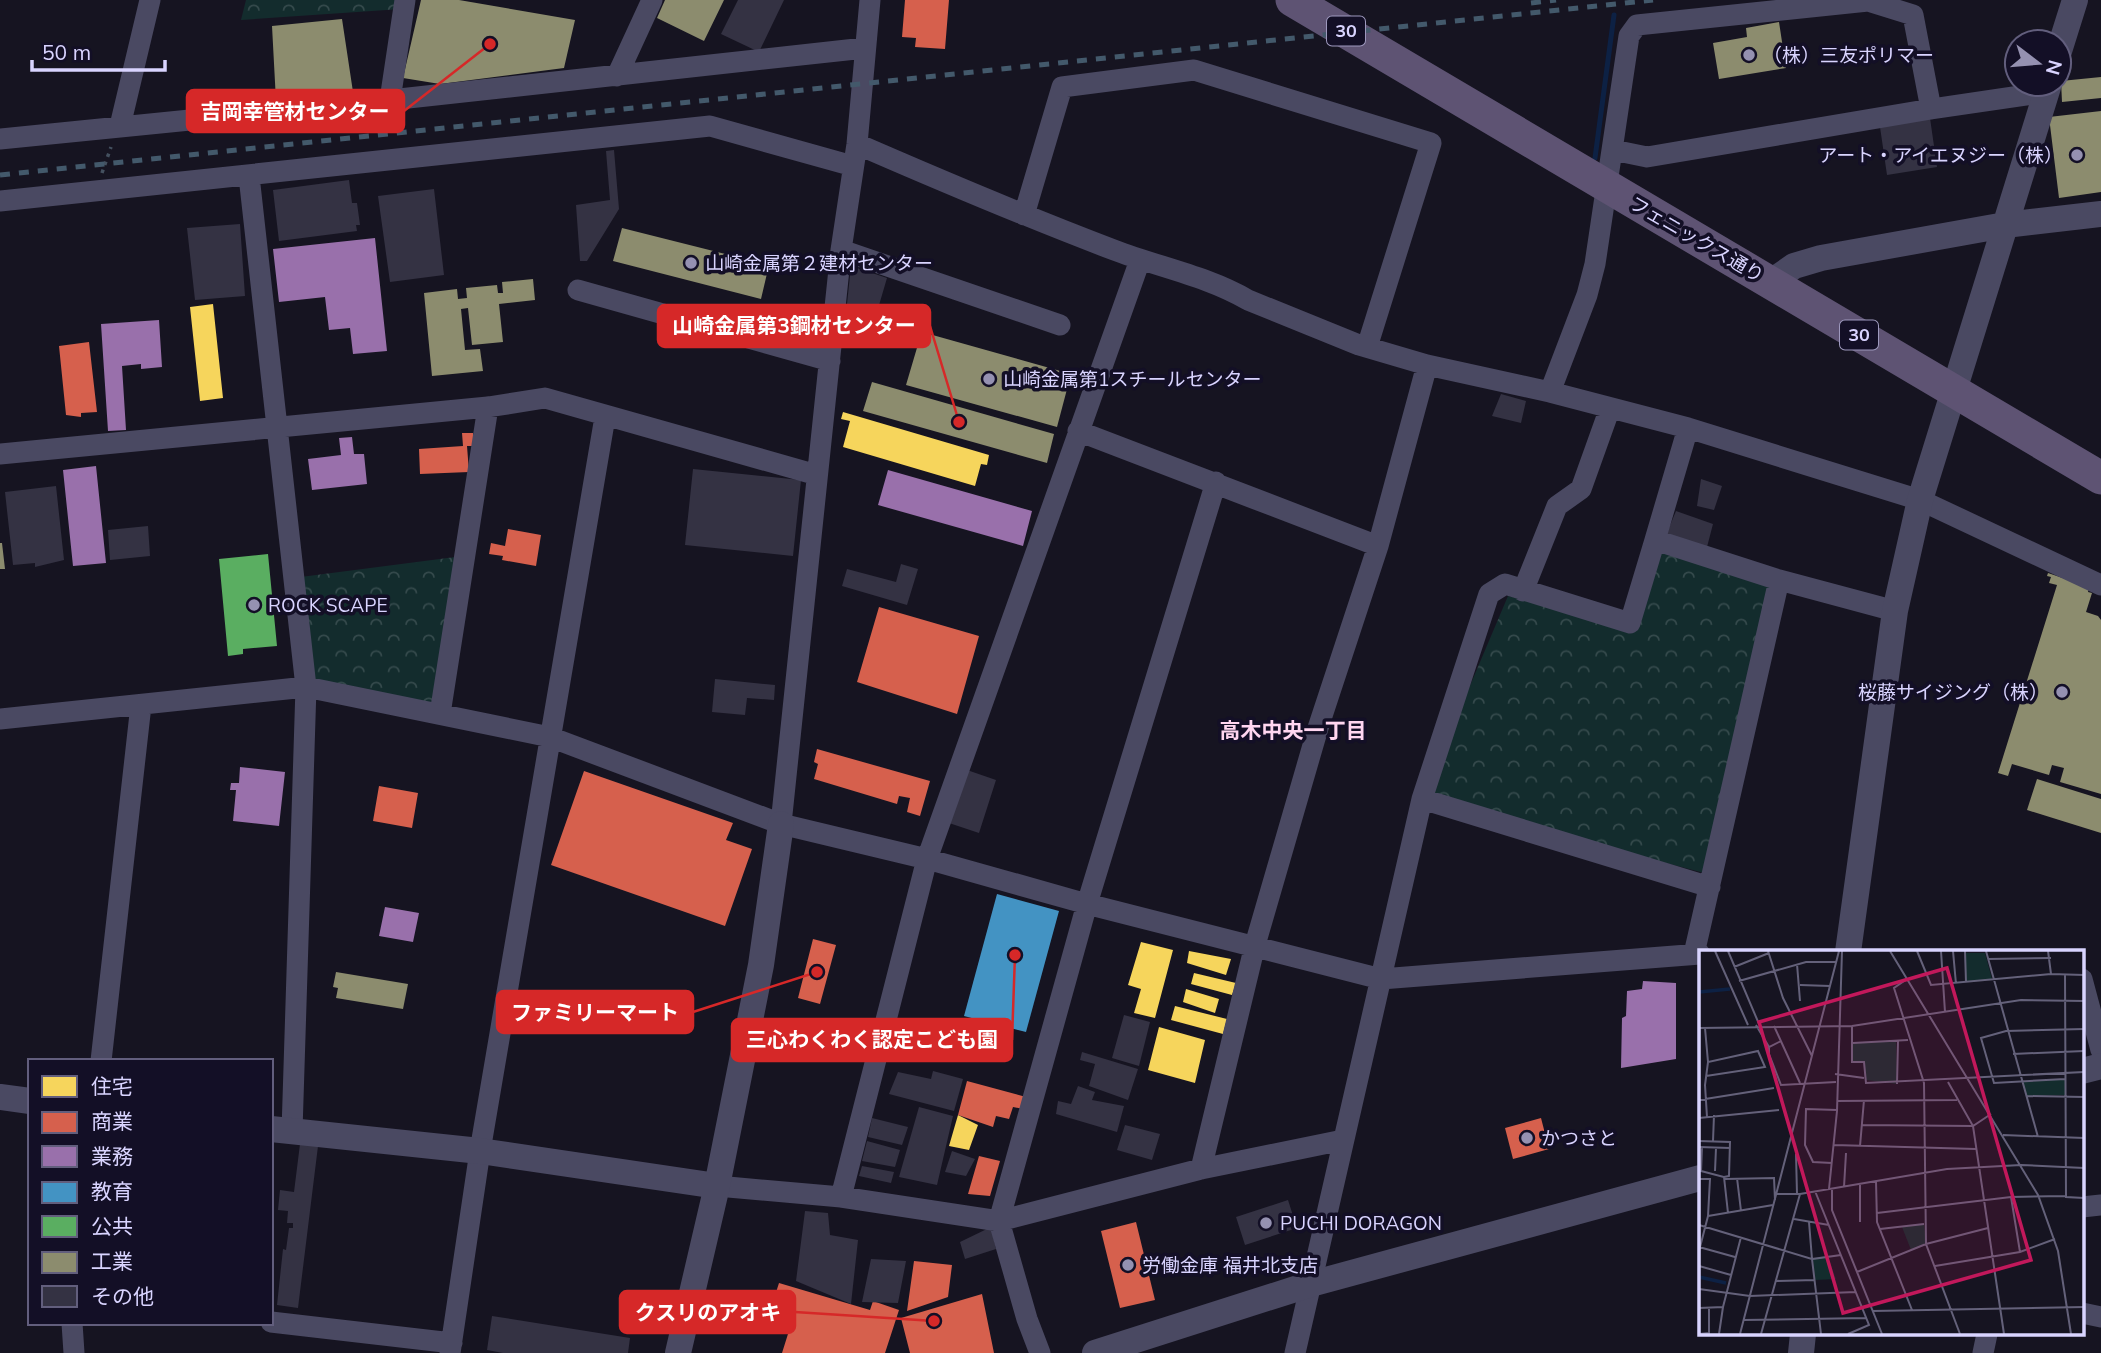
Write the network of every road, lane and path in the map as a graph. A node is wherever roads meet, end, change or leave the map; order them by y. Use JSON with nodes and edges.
{"nodes":[{"id":1,"x":150,"y":0,"type":"edge"},
{"id":2,"x":405,"y":0,"type":"edge"},
{"id":3,"x":652,"y":0,"type":"edge"},
{"id":4,"x":870,"y":0,"type":"edge"},
{"id":5,"x":1292,"y":0,"type":"edge"},
{"id":6,"x":2077,"y":4,"type":"edge"},
{"id":7,"x":1917,"y":8,"type":"edge"},
{"id":8,"x":2068,"y":28,"type":"edge"},
{"id":9,"x":865,"y":48,"type":"junction"},
{"id":10,"x":617,"y":76,"type":"junction"},
{"id":11,"x":2003,"y":96,"type":"edge"},
{"id":12,"x":2044,"y":98,"type":"edge"},
{"id":13,"x":390,"y":100,"type":"junction"},
{"id":14,"x":1931,"y":108,"type":"junction"},
{"id":15,"x":120,"y":126,"type":"junction"},
{"id":16,"x":0,"y":139,"type":"edge"},
{"id":17,"x":857,"y":144,"type":"junction"},
{"id":18,"x":1613,"y":150,"type":"junction"},
{"id":19,"x":853,"y":166,"type":"junction"},
{"id":20,"x":249,"y":176,"type":"junction"},
{"id":21,"x":94,"y":191,"type":"junction"},
{"id":22,"x":0,"y":201,"type":"edge"},
{"id":23,"x":2101,"y":214,"type":"edge"},
{"id":24,"x":1024,"y":215,"type":"junction"},
{"id":25,"x":2005,"y":225,"type":"junction"},
{"id":26,"x":841,"y":250,"type":"junction"},
{"id":27,"x":1140,"y":260,"type":"junction"},
{"id":28,"x":1771,"y":282,"type":"junction"},
{"id":29,"x":578,"y":290,"type":"dead end"},
{"id":30,"x":1060,"y":326,"type":"dead end"},
{"id":31,"x":1367,"y":347,"type":"junction"},
{"id":32,"x":830,"y":361,"type":"junction"},
{"id":33,"x":1427,"y":365,"type":"junction"},
{"id":34,"x":1953,"y":391,"type":"junction"},
{"id":35,"x":1550,"y":393,"type":"junction"},
{"id":36,"x":488,"y":407,"type":"junction"},
{"id":37,"x":1610,"y":408,"type":"junction"},
{"id":38,"x":605,"y":417,"type":"junction"},
{"id":39,"x":275,"y":426,"type":"junction"},
{"id":40,"x":1688,"y":428,"type":"junction"},
{"id":41,"x":1078,"y":431,"type":"junction"},
{"id":42,"x":0,"y":454,"type":"edge"},
{"id":43,"x":817,"y":475,"type":"junction"},
{"id":44,"x":2101,"y":478,"type":"edge"},
{"id":45,"x":1216,"y":482,"type":"junction"},
{"id":46,"x":1920,"y":500,"type":"junction"},
{"id":47,"x":1655,"y":540,"type":"junction"},
{"id":48,"x":1378,"y":546,"type":"junction"},
{"id":49,"x":1779,"y":580,"type":"junction"},
{"id":50,"x":2101,"y":585,"type":"edge"},
{"id":51,"x":1523,"y":591,"type":"junction"},
{"id":52,"x":1895,"y":611,"type":"junction"},
{"id":53,"x":306,"y":687,"type":"junction"},
{"id":54,"x":141,"y":705,"type":"junction"},
{"id":55,"x":440,"y":714,"type":"junction"},
{"id":56,"x":0,"y":719,"type":"edge"},
{"id":57,"x":550,"y":737,"type":"junction"},
{"id":58,"x":1422,"y":799,"type":"junction"},
{"id":59,"x":781,"y":824,"type":"junction"},
{"id":60,"x":927,"y":859,"type":"junction"},
{"id":61,"x":1710,"y":887,"type":"junction"},
{"id":62,"x":1087,"y":904,"type":"junction"},
{"id":63,"x":1255,"y":945,"type":"junction"},
{"id":64,"x":1848,"y":950,"type":"edge"},
{"id":65,"x":1697,"y":954,"type":"edge"},
{"id":66,"x":1381,"y":979,"type":"junction"},
{"id":67,"x":2084,"y":986,"type":"edge"},
{"id":68,"x":2101,"y":1050,"type":"edge"},
{"id":69,"x":101,"y":1059,"type":"edge"},
{"id":70,"x":2101,"y":1066,"type":"edge"},
{"id":71,"x":2084,"y":1070,"type":"edge"},
{"id":72,"x":0,"y":1097,"type":"edge"},
{"id":73,"x":28,"y":1101,"type":"edge"},
{"id":74,"x":282,"y":1130,"type":"edge"},
{"id":75,"x":1343,"y":1140,"type":"junction"},
{"id":76,"x":480,"y":1151,"type":"junction"},
{"id":77,"x":1201,"y":1169,"type":"junction"},
{"id":78,"x":1699,"y":1178,"type":"edge"},
{"id":79,"x":717,"y":1186,"type":"junction"},
{"id":80,"x":841,"y":1197,"type":"junction"},
{"id":81,"x":999,"y":1221,"type":"junction"},
{"id":82,"x":1311,"y":1284,"type":"junction"},
{"id":83,"x":273,"y":1321,"type":"edge"},
{"id":84,"x":72,"y":1325,"type":"edge"},
{"id":85,"x":451,"y":1348,"type":"edge"},
{"id":86,"x":74,"y":1353,"type":"edge"},
{"id":87,"x":678,"y":1353,"type":"edge"},
{"id":88,"x":1040,"y":1353,"type":"edge"},
{"id":89,"x":1095,"y":1353,"type":"edge"},
{"id":90,"x":1296,"y":1353,"type":"edge"}],
"edges":[{"from":1,"to":15,"type":"street"},
{"from":2,"to":13,"type":"street"},
{"from":3,"to":10,"type":"street"},
{"from":4,"to":9,"type":"street"},
{"from":5,"to":28,"type":"main road","name":"フェニックス通り","number":"30"},
{"from":6,"to":8,"type":"street"},
{"from":7,"to":14,"type":"street"},
{"from":7,"to":18,"type":"street"},
{"from":9,"to":10,"type":"street"},
{"from":9,"to":17,"type":"street"},
{"from":10,"to":13,"type":"street"},
{"from":11,"to":14,"type":"street"},
{"from":12,"to":25,"type":"street"},
{"from":13,"to":15,"type":"street"},
{"from":14,"to":18,"type":"street"},
{"from":15,"to":16,"type":"street"},
{"from":15,"to":21,"type":"path"},
{"from":17,"to":19,"type":"street"},
{"from":17,"to":24,"type":"street"},
{"from":18,"to":35,"type":"street"},
{"from":19,"to":20,"type":"street"},
{"from":19,"to":26,"type":"street"},
{"from":20,"to":21,"type":"street"},
{"from":20,"to":39,"type":"street"},
{"from":21,"to":22,"type":"street"},
{"from":23,"to":25,"type":"street"},
{"from":24,"to":27,"type":"street"},
{"from":24,"to":31,"type":"street"},
{"from":25,"to":28,"type":"street"},
{"from":25,"to":34,"type":"street"},
{"from":26,"to":30,"type":"street"},
{"from":26,"to":32,"type":"street"},
{"from":27,"to":31,"type":"street"},
{"from":27,"to":41,"type":"street"},
{"from":28,"to":34,"type":"main road","name":"フェニックス通り","number":"30"},
{"from":29,"to":32,"type":"street"},
{"from":31,"to":33,"type":"street"},
{"from":32,"to":43,"type":"street"},
{"from":33,"to":35,"type":"street"},
{"from":33,"to":48,"type":"street"},
{"from":34,"to":44,"type":"main road","name":"フェニックス通り","number":"30"},
{"from":34,"to":46,"type":"street"},
{"from":35,"to":37,"type":"street"},
{"from":36,"to":38,"type":"street"},
{"from":36,"to":39,"type":"street"},
{"from":36,"to":55,"type":"street"},
{"from":37,"to":40,"type":"street"},
{"from":37,"to":51,"type":"street"},
{"from":38,"to":43,"type":"street"},
{"from":38,"to":57,"type":"street"},
{"from":39,"to":42,"type":"street"},
{"from":39,"to":53,"type":"street"},
{"from":40,"to":46,"type":"street"},
{"from":40,"to":47,"type":"street"},
{"from":41,"to":45,"type":"street"},
{"from":41,"to":60,"type":"street"},
{"from":43,"to":59,"type":"street"},
{"from":45,"to":48,"type":"street"},
{"from":45,"to":62,"type":"street"},
{"from":46,"to":50,"type":"street"},
{"from":46,"to":52,"type":"street"},
{"from":47,"to":49,"type":"street"},
{"from":47,"to":51,"type":"street"},
{"from":48,"to":63,"type":"street"},
{"from":49,"to":52,"type":"street"},
{"from":49,"to":61,"type":"street"},
{"from":51,"to":58,"type":"street"},
{"from":52,"to":64,"type":"street"},
{"from":53,"to":54,"type":"street"},
{"from":53,"to":55,"type":"street"},
{"from":53,"to":74,"type":"street"},
{"from":54,"to":56,"type":"street"},
{"from":54,"to":69,"type":"street"},
{"from":55,"to":57,"type":"street"},
{"from":57,"to":59,"type":"street"},
{"from":57,"to":76,"type":"street"},
{"from":58,"to":61,"type":"street"},
{"from":58,"to":66,"type":"street"},
{"from":59,"to":60,"type":"street"},
{"from":59,"to":79,"type":"street"},
{"from":60,"to":62,"type":"street"},
{"from":60,"to":80,"type":"street"},
{"from":61,"to":65,"type":"street"},
{"from":62,"to":63,"type":"street"},
{"from":62,"to":81,"type":"street"},
{"from":63,"to":66,"type":"street"},
{"from":63,"to":77,"type":"street"},
{"from":65,"to":66,"type":"street"},
{"from":66,"to":75,"type":"street"},
{"from":67,"to":68,"type":"street"},
{"from":70,"to":71,"type":"street"},
{"from":72,"to":73,"type":"street"},
{"from":74,"to":76,"type":"street"},
{"from":75,"to":77,"type":"street"},
{"from":75,"to":82,"type":"street"},
{"from":76,"to":79,"type":"street"},
{"from":76,"to":85,"type":"street"},
{"from":77,"to":81,"type":"street"},
{"from":78,"to":82,"type":"street"},
{"from":79,"to":80,"type":"street"},
{"from":79,"to":87,"type":"street"},
{"from":80,"to":81,"type":"street"},
{"from":81,"to":88,"type":"street"},
{"from":82,"to":89,"type":"street"},
{"from":82,"to":90,"type":"street"},
{"from":83,"to":85,"type":"street"},
{"from":84,"to":86,"type":"street"}]}
